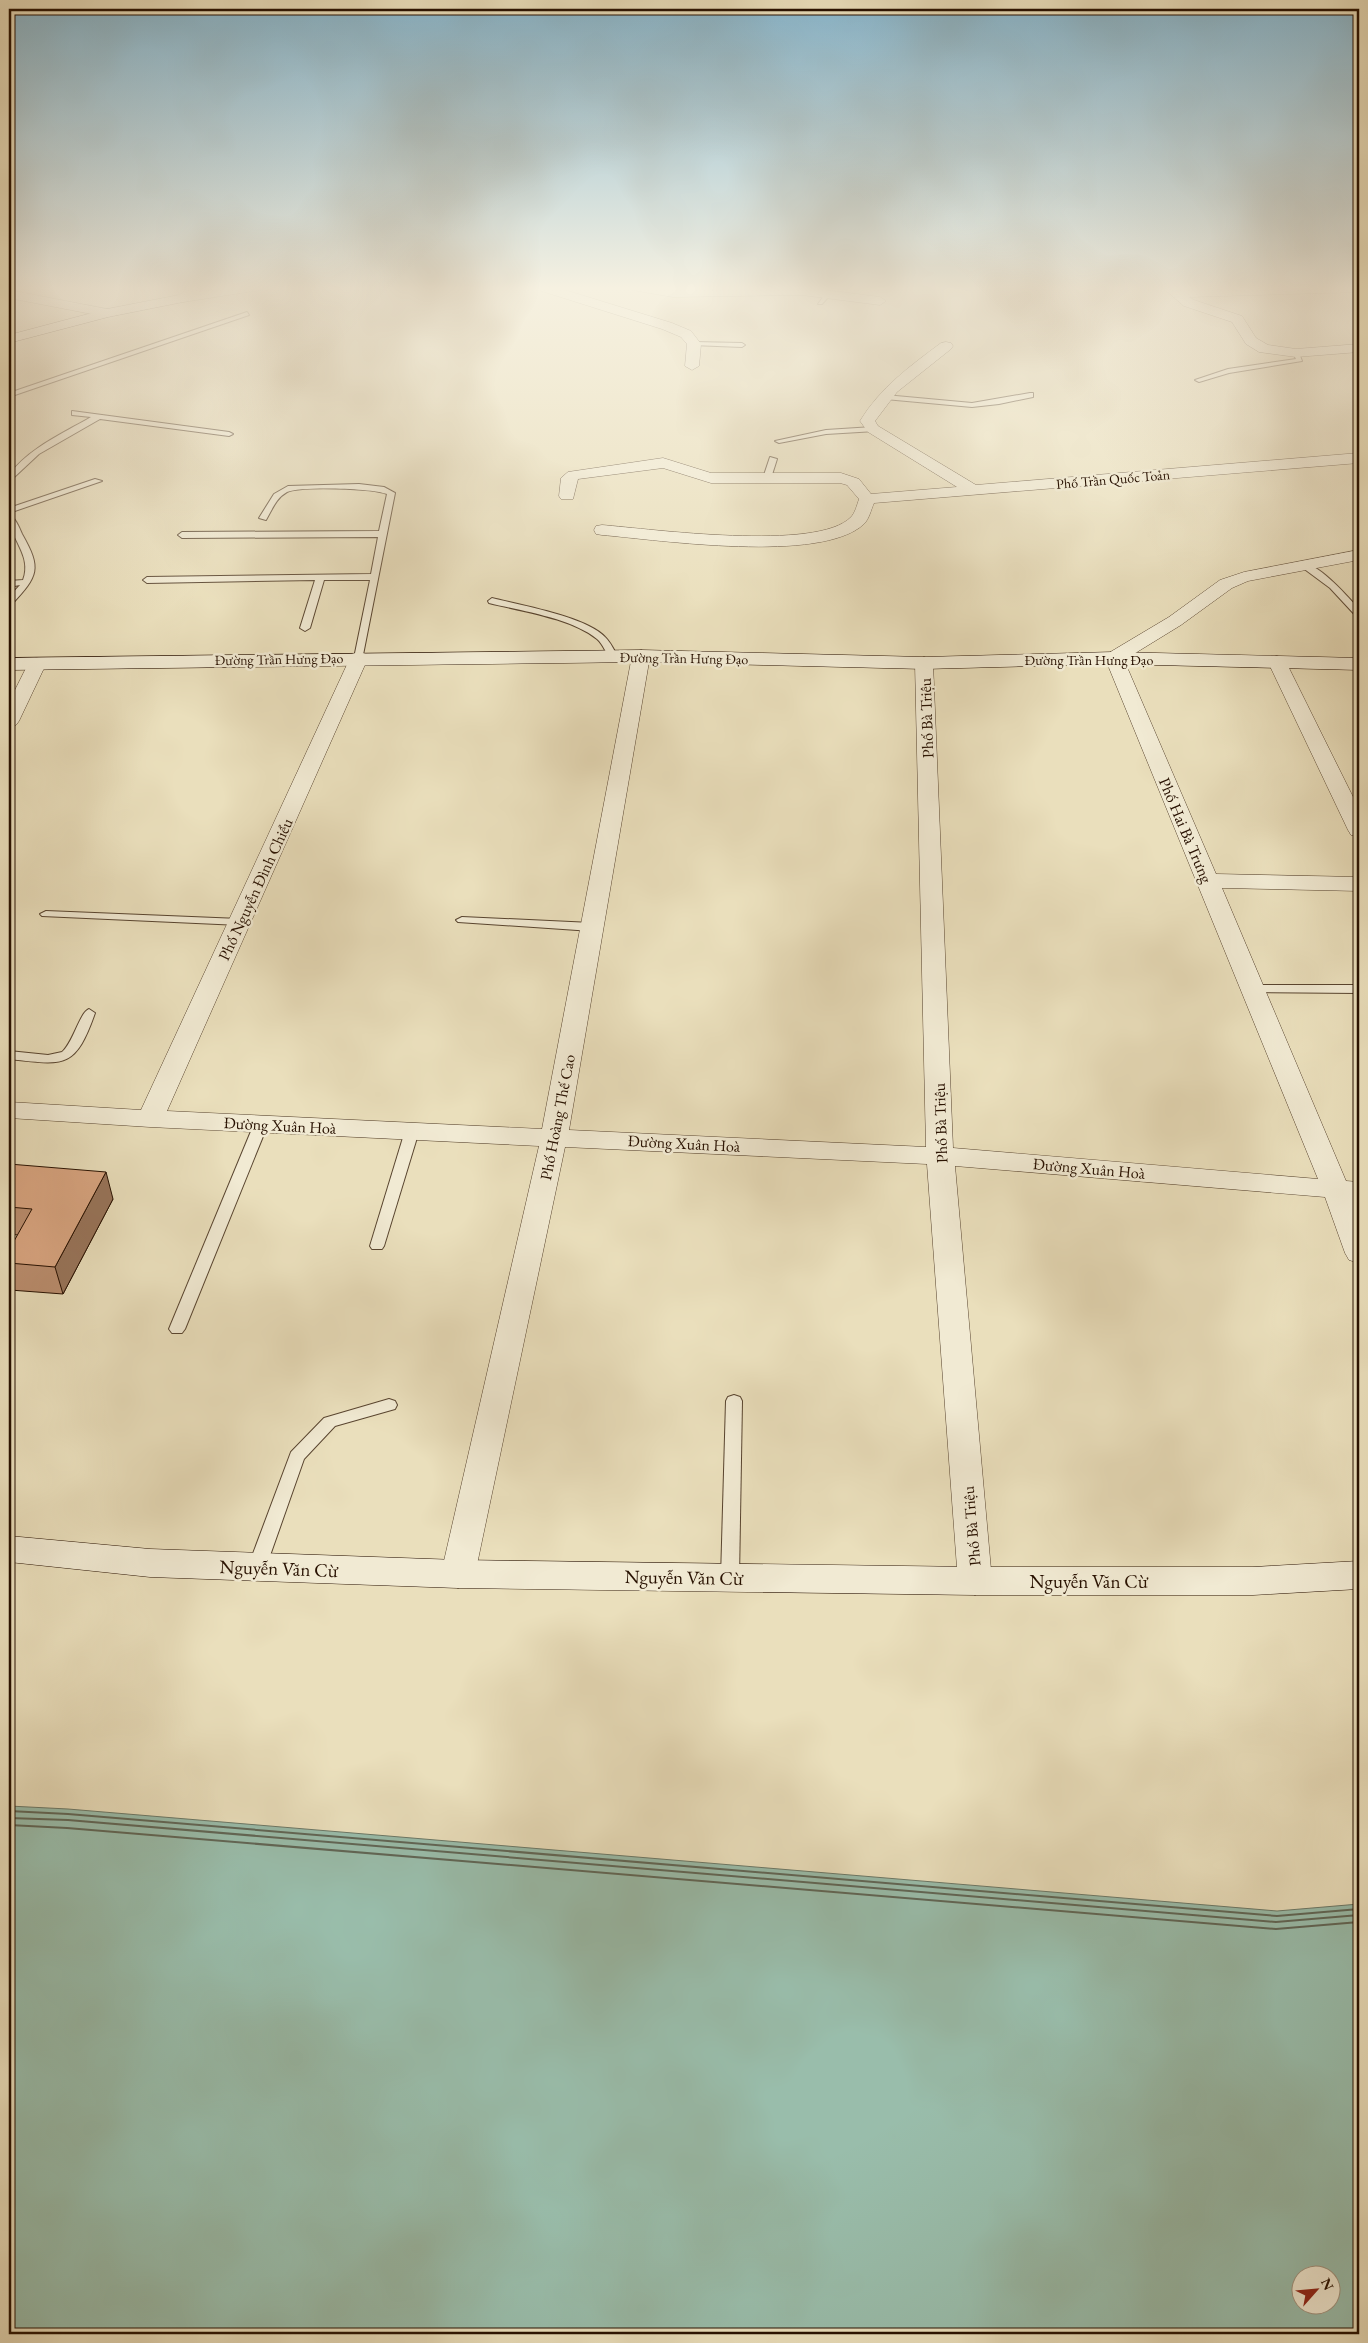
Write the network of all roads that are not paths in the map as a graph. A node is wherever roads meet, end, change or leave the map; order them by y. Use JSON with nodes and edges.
{"nodes":[{"id":1,"x":888,"y":395,"type":"edge"},
{"id":2,"x":1028,"y":395,"type":"edge"},
{"id":3,"x":885,"y":398,"type":"junction"},
{"id":4,"x":75,"y":413,"type":"dead end"},
{"id":5,"x":97,"y":417,"type":"junction"},
{"id":6,"x":873,"y":429,"type":"junction"},
{"id":7,"x":229,"y":434,"type":"dead end"},
{"id":8,"x":779,"y":441,"type":"dead end"},
{"id":9,"x":1359,"y":458,"type":"edge"},
{"id":10,"x":773,"y":459,"type":"dead end"},
{"id":11,"x":767,"y":478,"type":"junction"},
{"id":12,"x":9,"y":480,"type":"edge"},
{"id":13,"x":98,"y":481,"type":"dead end"},
{"id":14,"x":975,"y":491,"type":"junction"},
{"id":15,"x":567,"y":496,"type":"dead end"},
{"id":16,"x":867,"y":499,"type":"junction"},
{"id":17,"x":9,"y":511,"type":"edge"},
{"id":18,"x":9,"y":517,"type":"edge"},
{"id":19,"x":263,"y":518,"type":"dead end"},
{"id":20,"x":602,"y":530,"type":"dead end"},
{"id":21,"x":383,"y":534,"type":"junction"},
{"id":22,"x":182,"y":535,"type":"dead end"},
{"id":23,"x":1359,"y":556,"type":"edge"},
{"id":24,"x":1306,"y":566,"type":"junction"},
{"id":25,"x":375,"y":577,"type":"junction"},
{"id":26,"x":320,"y":578,"type":"junction"},
{"id":27,"x":147,"y":580,"type":"dead end"},
{"id":28,"x":27,"y":582,"type":"junction"},
{"id":29,"x":9,"y":584,"type":"edge"},
{"id":30,"x":492,"y":601,"type":"dead end"},
{"id":31,"x":9,"y":602,"type":"edge"},
{"id":32,"x":1359,"y":614,"type":"edge"},
{"id":33,"x":306,"y":628,"type":"dead end"},
{"id":34,"x":613,"y":656,"type":"junction"},
{"id":35,"x":641,"y":656,"type":"junction"},
{"id":36,"x":359,"y":658,"type":"junction"},
{"id":37,"x":1114,"y":658,"type":"junction"},
{"id":38,"x":1277,"y":662,"type":"junction"},
{"id":39,"x":924,"y":663,"type":"junction"},
{"id":40,"x":9,"y":664,"type":"edge"},
{"id":41,"x":37,"y":664,"type":"junction"},
{"id":42,"x":1359,"y":664,"type":"edge"},
{"id":43,"x":9,"y":721,"type":"edge"},
{"id":44,"x":1359,"y":830,"type":"edge"},
{"id":45,"x":1208,"y":881,"type":"junction"},
{"id":46,"x":1359,"y":884,"type":"edge"},
{"id":47,"x":46,"y":914,"type":"dead end"},
{"id":48,"x":462,"y":920,"type":"dead end"},
{"id":49,"x":240,"y":922,"type":"junction"},
{"id":50,"x":592,"y":927,"type":"junction"},
{"id":51,"x":1252,"y":989,"type":"junction"},
{"id":52,"x":1359,"y":990,"type":"edge"},
{"id":53,"x":89,"y":1013,"type":"dead end"},
{"id":54,"x":9,"y":1055,"type":"edge"},
{"id":55,"x":9,"y":1110,"type":"edge"},
{"id":56,"x":150,"y":1119,"type":"junction"},
{"id":57,"x":261,"y":1124,"type":"junction"},
{"id":58,"x":412,"y":1131,"type":"junction"},
{"id":59,"x":554,"y":1137,"type":"junction"},
{"id":60,"x":940,"y":1156,"type":"junction"},
{"id":61,"x":1348,"y":1190,"type":"edge"},
{"id":62,"x":377,"y":1246,"type":"dead end"},
{"id":63,"x":1359,"y":1253,"type":"edge"},
{"id":64,"x":177,"y":1329,"type":"dead end"},
{"id":65,"x":734,"y":1401,"type":"dead end"},
{"id":66,"x":389,"y":1405,"type":"dead end"},
{"id":67,"x":9,"y":1549,"type":"edge"},
{"id":68,"x":257,"y":1567,"type":"junction"},
{"id":69,"x":458,"y":1574,"type":"junction"},
{"id":70,"x":1359,"y":1575,"type":"edge"},
{"id":71,"x":730,"y":1578,"type":"junction"},
{"id":72,"x":976,"y":1581,"type":"junction"}],
"edges":[{"from":1,"to":3,"type":"street"},
{"from":2,"to":3,"type":"lane"},
{"from":3,"to":6,"type":"street"},
{"from":4,"to":5,"type":"lane"},
{"from":5,"to":7,"type":"lane"},
{"from":5,"to":12,"type":"lane"},
{"from":6,"to":8,"type":"lane"},
{"from":6,"to":14,"type":"street"},
{"from":9,"to":14,"type":"street","name":"Phố Trần Quốc Toản"},
{"from":10,"to":11,"type":"lane"},
{"from":11,"to":15,"type":"street"},
{"from":11,"to":16,"type":"street"},
{"from":13,"to":17,"type":"lane"},
{"from":14,"to":16,"type":"street","name":"Phố Trần Quốc Toản"},
{"from":16,"to":20,"type":"street"},
{"from":18,"to":28,"type":"lane"},
{"from":19,"to":21,"type":"lane"},
{"from":21,"to":22,"type":"lane"},
{"from":21,"to":25,"type":"lane"},
{"from":23,"to":24,"type":"street"},
{"from":24,"to":32,"type":"lane"},
{"from":24,"to":37,"type":"street"},
{"from":25,"to":26,"type":"lane"},
{"from":25,"to":36,"type":"lane"},
{"from":26,"to":27,"type":"lane"},
{"from":26,"to":33,"type":"lane"},
{"from":28,"to":29,"type":"lane"},
{"from":28,"to":31,"type":"lane"},
{"from":30,"to":34,"type":"lane"},
{"from":34,"to":35,"type":"street","name":"Đường Trần Hưng Đạo"},
{"from":34,"to":36,"type":"street","name":"Đường Trần Hưng Đạo"},
{"from":35,"to":39,"type":"street","name":"Đường Trần Hưng Đạo"},
{"from":35,"to":50,"type":"street","name":"Phố Hoàng Thế Cao"},
{"from":36,"to":41,"type":"street","name":"Đường Trần Hưng Đạo"},
{"from":36,"to":49,"type":"street","name":"Phố Nguyễn Đình Chiểu"},
{"from":37,"to":38,"type":"street","name":"Đường Trần Hưng Đạo"},
{"from":37,"to":39,"type":"street","name":"Đường Trần Hưng Đạo"},
{"from":37,"to":45,"type":"street","name":"Phố Hai Bà Trưng"},
{"from":38,"to":42,"type":"street","name":"Đường Trần Hưng Đạo"},
{"from":38,"to":44,"type":"street"},
{"from":39,"to":60,"type":"street","name":"Phố Bà Triệu"},
{"from":40,"to":41,"type":"street","name":"Đường Trần Hưng Đạo"},
{"from":41,"to":43,"type":"street"},
{"from":45,"to":46,"type":"street"},
{"from":45,"to":51,"type":"street","name":"Phố Hai Bà Trưng"},
{"from":47,"to":49,"type":"lane"},
{"from":48,"to":50,"type":"lane"},
{"from":49,"to":56,"type":"street","name":"Phố Nguyễn Đình Chiểu"},
{"from":50,"to":59,"type":"street","name":"Phố Hoàng Thế Cao"},
{"from":51,"to":52,"type":"lane"},
{"from":51,"to":61,"type":"street","name":"Phố Hai Bà Trưng"},
{"from":53,"to":54,"type":"lane"},
{"from":55,"to":56,"type":"street","name":"Đường Xuân Hoà"},
{"from":56,"to":57,"type":"street","name":"Đường Xuân Hoà"},
{"from":57,"to":58,"type":"street","name":"Đường Xuân Hoà"},
{"from":57,"to":64,"type":"lane"},
{"from":58,"to":59,"type":"street","name":"Đường Xuân Hoà"},
{"from":58,"to":62,"type":"lane"},
{"from":59,"to":60,"type":"street","name":"Đường Xuân Hoà"},
{"from":59,"to":69,"type":"street","name":"Phố Hoàng Thế Cao"},
{"from":60,"to":61,"type":"street","name":"Đường Xuân Hoà"},
{"from":60,"to":72,"type":"street","name":"Phố Bà Triệu"},
{"from":61,"to":63,"type":"street","name":"Phố Hai Bà Trưng"},
{"from":65,"to":71,"type":"lane"},
{"from":66,"to":68,"type":"lane"},
{"from":67,"to":68,"type":"street","name":"Nguyễn Văn Cừ"},
{"from":68,"to":69,"type":"street","name":"Nguyễn Văn Cừ"},
{"from":69,"to":71,"type":"street","name":"Nguyễn Văn Cừ"},
{"from":70,"to":72,"type":"street","name":"Nguyễn Văn Cừ"},
{"from":71,"to":72,"type":"street","name":"Nguyễn Văn Cừ"}]}
